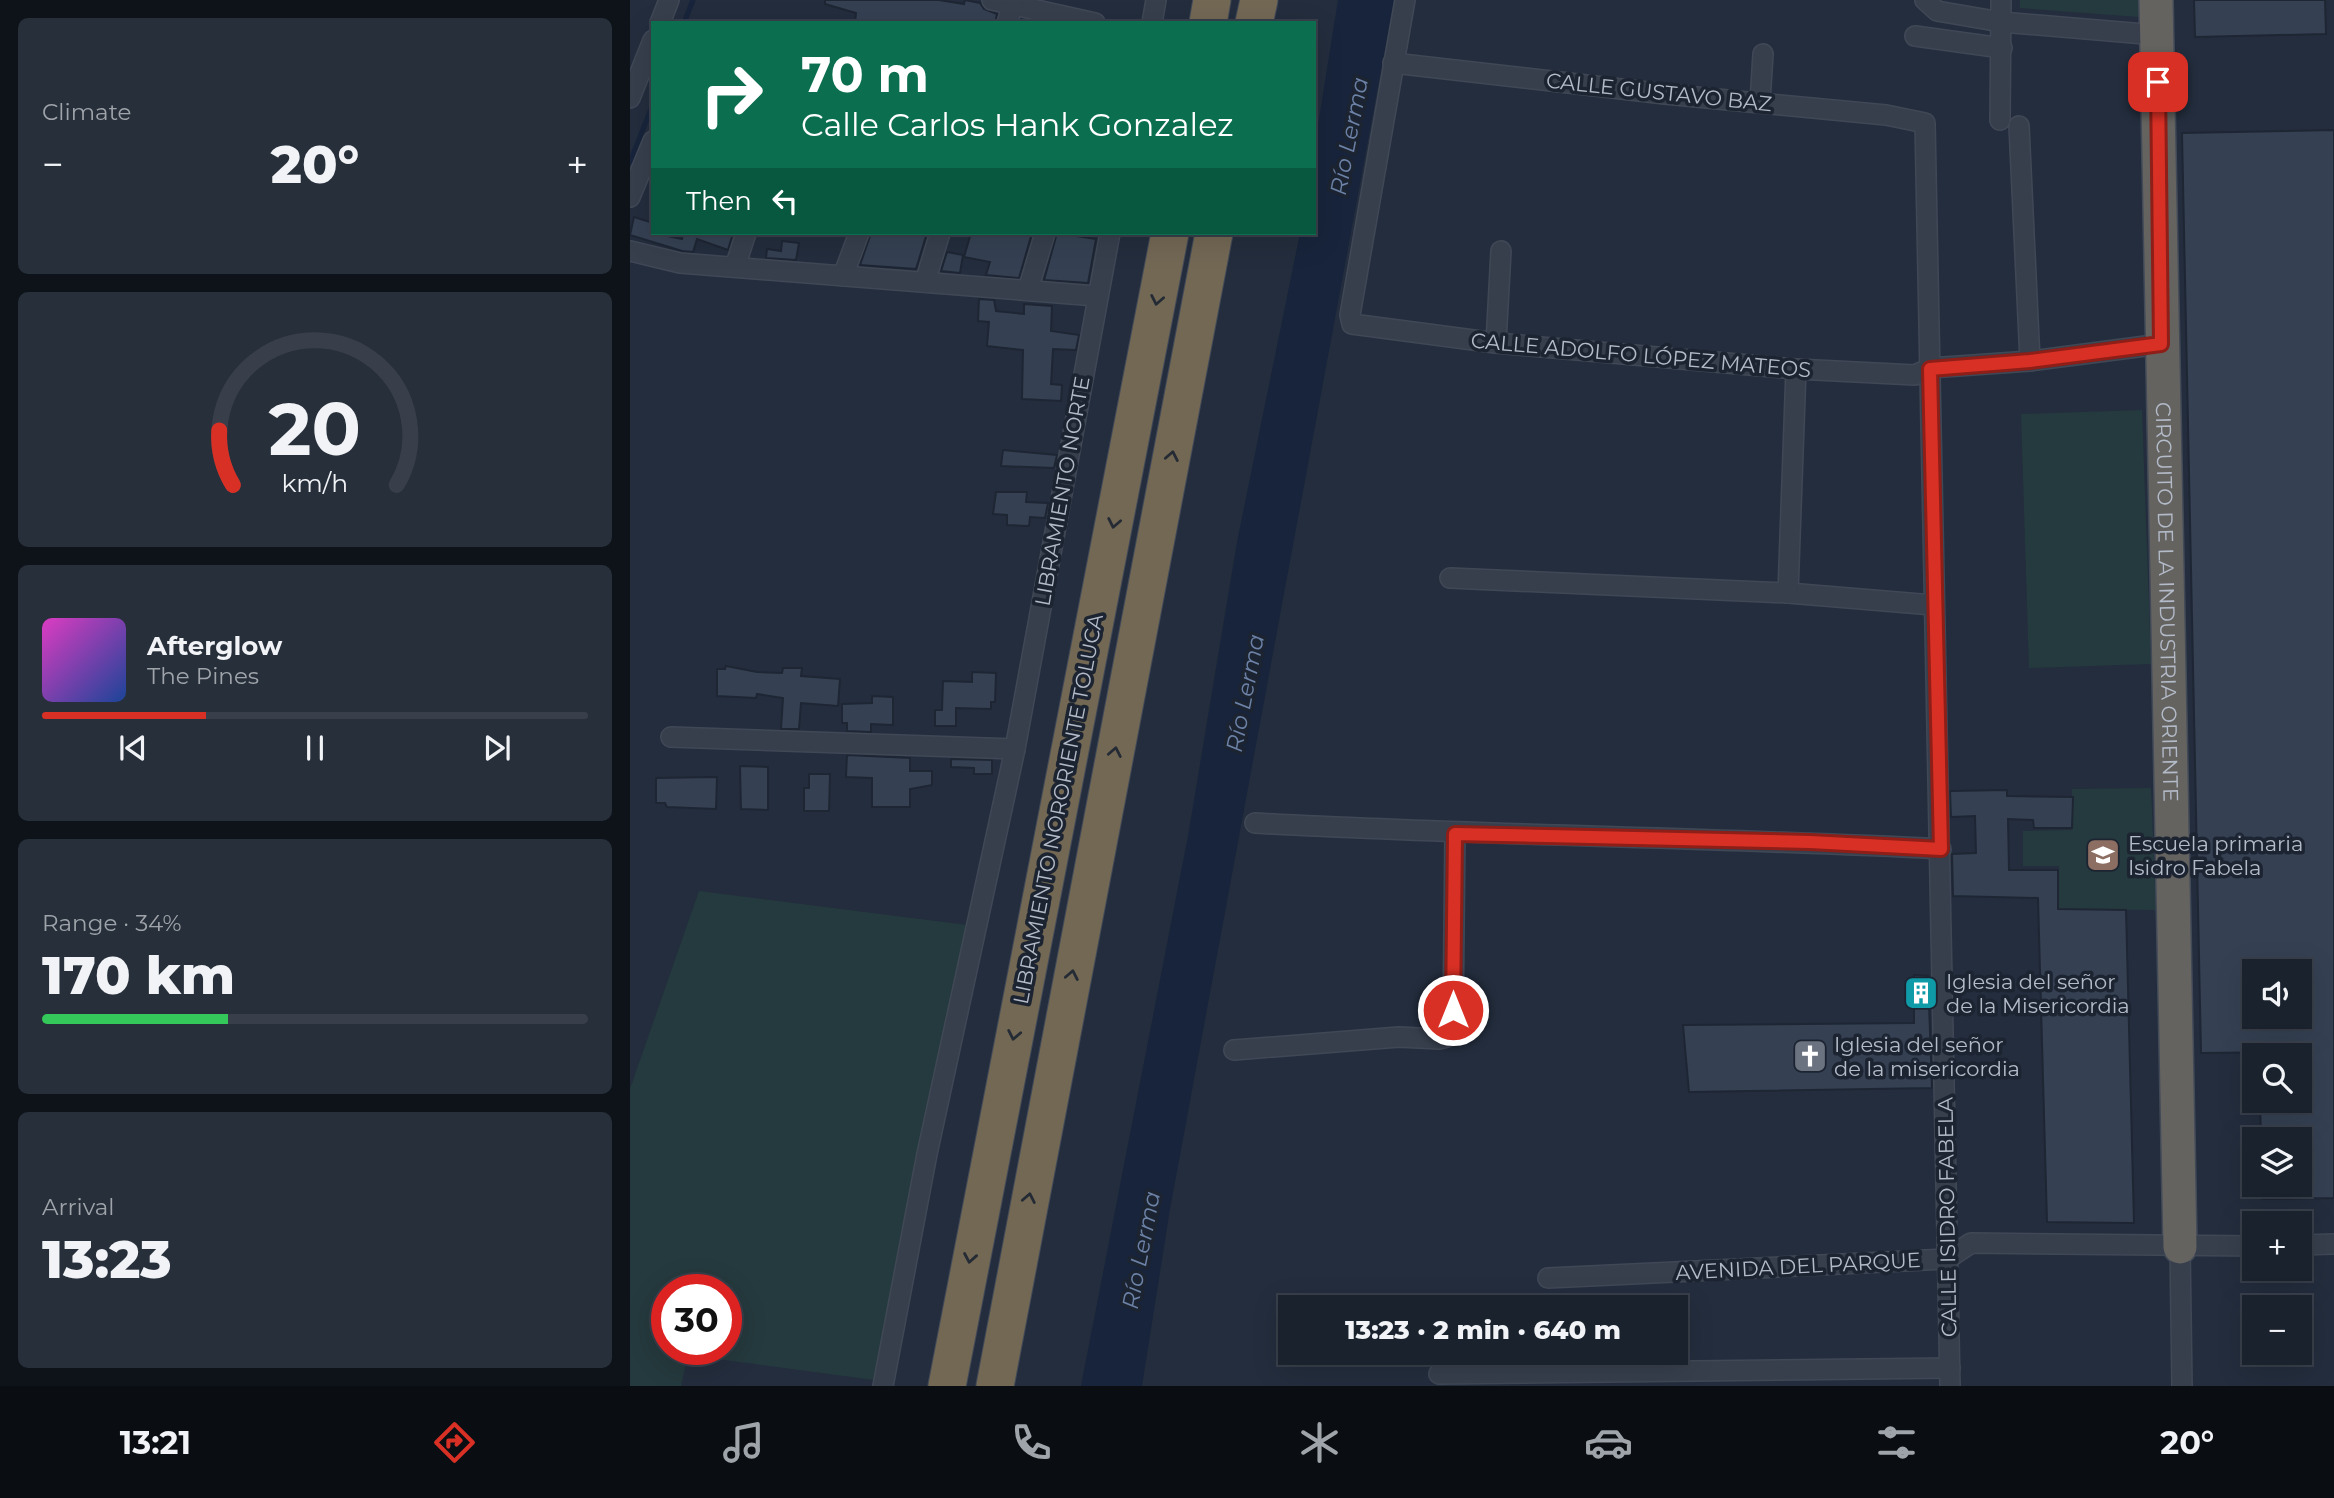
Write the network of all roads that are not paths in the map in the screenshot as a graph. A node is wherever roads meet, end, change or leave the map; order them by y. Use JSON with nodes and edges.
{"nodes":[{"id":1,"x":668,"y":0,"type":"edge"},
{"id":2,"x":992,"y":0,"type":"edge"},
{"id":3,"x":1156,"y":0,"type":"edge"},
{"id":4,"x":1212,"y":0,"type":"edge"},
{"id":5,"x":1259,"y":0,"type":"edge"},
{"id":6,"x":1405,"y":0,"type":"edge"},
{"id":7,"x":1925,"y":0,"type":"edge"},
{"id":8,"x":2001,"y":0,"type":"edge"},
{"id":9,"x":2157,"y":0,"type":"edge"},
{"id":10,"x":1010,"y":14,"type":"edge"},
{"id":11,"x":661,"y":21,"type":"edge"},
{"id":12,"x":1076,"y":21,"type":"edge"},
{"id":13,"x":1152,"y":21,"type":"edge"},
{"id":14,"x":1208,"y":21,"type":"edge"},
{"id":15,"x":1254,"y":21,"type":"edge"},
{"id":16,"x":2001,"y":22,"type":"junction"},
{"id":17,"x":2157,"y":35,"type":"junction"},
{"id":18,"x":1915,"y":36,"type":"dead end"},
{"id":19,"x":651,"y":45,"type":"edge"},
{"id":20,"x":2002,"y":48,"type":"junction"},
{"id":21,"x":1763,"y":54,"type":"dead end"},
{"id":22,"x":1393,"y":63,"type":"junction"},
{"id":23,"x":630,"y":98,"type":"edge"},
{"id":24,"x":1760,"y":102,"type":"junction"},
{"id":25,"x":2000,"y":120,"type":"dead end"},
{"id":26,"x":1925,"y":123,"type":"joint"},
{"id":27,"x":2019,"y":126,"type":"dead end"},
{"id":28,"x":651,"y":146,"type":"edge"},
{"id":29,"x":630,"y":197,"type":"edge"},
{"id":30,"x":745,"y":235,"type":"edge"},
{"id":31,"x":858,"y":235,"type":"edge"},
{"id":32,"x":939,"y":235,"type":"edge"},
{"id":33,"x":1044,"y":235,"type":"edge"},
{"id":34,"x":1110,"y":235,"type":"edge"},
{"id":35,"x":1170,"y":235,"type":"edge"},
{"id":36,"x":1214,"y":235,"type":"edge"},
{"id":37,"x":630,"y":251,"type":"edge"},
{"id":38,"x":1502,"y":251,"type":"dead end"},
{"id":39,"x":735,"y":267,"type":"junction"},
{"id":40,"x":843,"y":276,"type":"junction"},
{"id":41,"x":925,"y":282,"type":"junction"},
{"id":42,"x":1028,"y":290,"type":"junction"},
{"id":43,"x":1096,"y":296,"type":"junction"},
{"id":44,"x":1496,"y":343,"type":"junction"},
{"id":45,"x":2161,"y":344,"type":"junction"},
{"id":46,"x":2030,"y":361,"type":"junction"},
{"id":47,"x":1796,"y":369,"type":"junction"},
{"id":48,"x":1930,"y":369,"type":"junction"},
{"id":49,"x":1450,"y":578,"type":"dead end"},
{"id":50,"x":1788,"y":593,"type":"junction"},
{"id":51,"x":1933,"y":605,"type":"junction"},
{"id":52,"x":671,"y":737,"type":"dead end"},
{"id":53,"x":1015,"y":749,"type":"junction"},
{"id":54,"x":1255,"y":823,"type":"dead end"},
{"id":55,"x":1455,"y":834,"type":"junction"},
{"id":56,"x":1941,"y":849,"type":"junction"},
{"id":57,"x":1234,"y":1050,"type":"dead end"},
{"id":58,"x":2334,"y":1244,"type":"edge"},
{"id":59,"x":2312,"y":1245,"type":"edge"},
{"id":60,"x":2242,"y":1246,"type":"edge"},
{"id":61,"x":2180,"y":1247,"type":"junction"},
{"id":62,"x":1947,"y":1259,"type":"junction"},
{"id":63,"x":1548,"y":1278,"type":"dead end"},
{"id":64,"x":1439,"y":1374,"type":"dead end"},
{"id":65,"x":1950,"y":1377,"type":"edge"},
{"id":66,"x":883,"y":1386,"type":"edge"},
{"id":67,"x":947,"y":1386,"type":"edge"},
{"id":68,"x":995,"y":1386,"type":"edge"},
{"id":69,"x":2182,"y":1386,"type":"edge"}],
"edges":[{"from":1,"to":11,"type":"street"},
{"from":2,"to":10,"type":"street"},
{"from":3,"to":13,"type":"street"},
{"from":4,"to":14,"type":"highway"},
{"from":5,"to":15,"type":"highway"},
{"from":6,"to":22,"type":"street"},
{"from":7,"to":16,"type":"street"},
{"from":8,"to":16,"type":"street"},
{"from":9,"to":17,"type":"highway","name":"CIRCUITO DE LA INDUSTRIA ORIENTE"},
{"from":10,"to":12,"type":"street"},
{"from":16,"to":17,"type":"street"},
{"from":16,"to":20,"type":"street"},
{"from":17,"to":45,"type":"highway","name":"CIRCUITO DE LA INDUSTRIA ORIENTE"},
{"from":18,"to":20,"type":"street"},
{"from":19,"to":23,"type":"street"},
{"from":20,"to":25,"type":"street"},
{"from":21,"to":24,"type":"street"},
{"from":22,"to":24,"type":"street","name":"CALLE GUSTAVO BAZ"},
{"from":22,"to":44,"type":"street","name":"CALLE ADOLFO LÓPEZ MATEOS"},
{"from":24,"to":26,"type":"street","name":"CALLE GUSTAVO BAZ"},
{"from":26,"to":48,"type":"street","name":"CALLE ISIDRO FABELA"},
{"from":27,"to":46,"type":"street"},
{"from":28,"to":29,"type":"street"},
{"from":30,"to":39,"type":"street"},
{"from":31,"to":40,"type":"street"},
{"from":32,"to":41,"type":"street"},
{"from":33,"to":42,"type":"street"},
{"from":34,"to":43,"type":"street","name":"LIBRAMIENTO NORTE"},
{"from":35,"to":67,"type":"highway","name":"LIBRAMIENTO NORORIENTE TOLUCA","one_way":true},
{"from":68,"to":36,"type":"highway","one_way":true},
{"from":37,"to":39,"type":"street"},
{"from":38,"to":44,"type":"street"},
{"from":39,"to":40,"type":"street"},
{"from":40,"to":41,"type":"street"},
{"from":41,"to":42,"type":"street"},
{"from":42,"to":43,"type":"street"},
{"from":43,"to":53,"type":"street","name":"LIBRAMIENTO NORTE"},
{"from":44,"to":47,"type":"street","name":"CALLE ADOLFO LÓPEZ MATEOS"},
{"from":45,"to":46,"type":"street","name":"CALLE ADOLFO LÓPEZ MATEOS"},
{"from":45,"to":61,"type":"highway","name":"CIRCUITO DE LA INDUSTRIA ORIENTE"},
{"from":46,"to":48,"type":"street","name":"CALLE ADOLFO LÓPEZ MATEOS"},
{"from":47,"to":48,"type":"street","name":"CALLE ADOLFO LÓPEZ MATEOS"},
{"from":47,"to":50,"type":"street"},
{"from":48,"to":51,"type":"street","name":"CALLE ISIDRO FABELA"},
{"from":49,"to":50,"type":"street"},
{"from":50,"to":51,"type":"street"},
{"from":51,"to":56,"type":"street","name":"CALLE ISIDRO FABELA"},
{"from":52,"to":53,"type":"street"},
{"from":53,"to":66,"type":"street","name":"LIBRAMIENTO NORTE"},
{"from":54,"to":55,"type":"street"},
{"from":55,"to":56,"type":"street"},
{"from":55,"to":57,"type":"street"},
{"from":56,"to":62,"type":"street","name":"CALLE ISIDRO FABELA"},
{"from":58,"to":59,"type":"street"},
{"from":60,"to":61,"type":"street","name":"AVENIDA DEL PARQUE"},
{"from":61,"to":62,"type":"street","name":"AVENIDA DEL PARQUE"},
{"from":61,"to":69,"type":"street"},
{"from":62,"to":63,"type":"street","name":"AVENIDA DEL PARQUE"},
{"from":62,"to":65,"type":"street","name":"CALLE ISIDRO FABELA"},
{"from":64,"to":65,"type":"street"}]}
